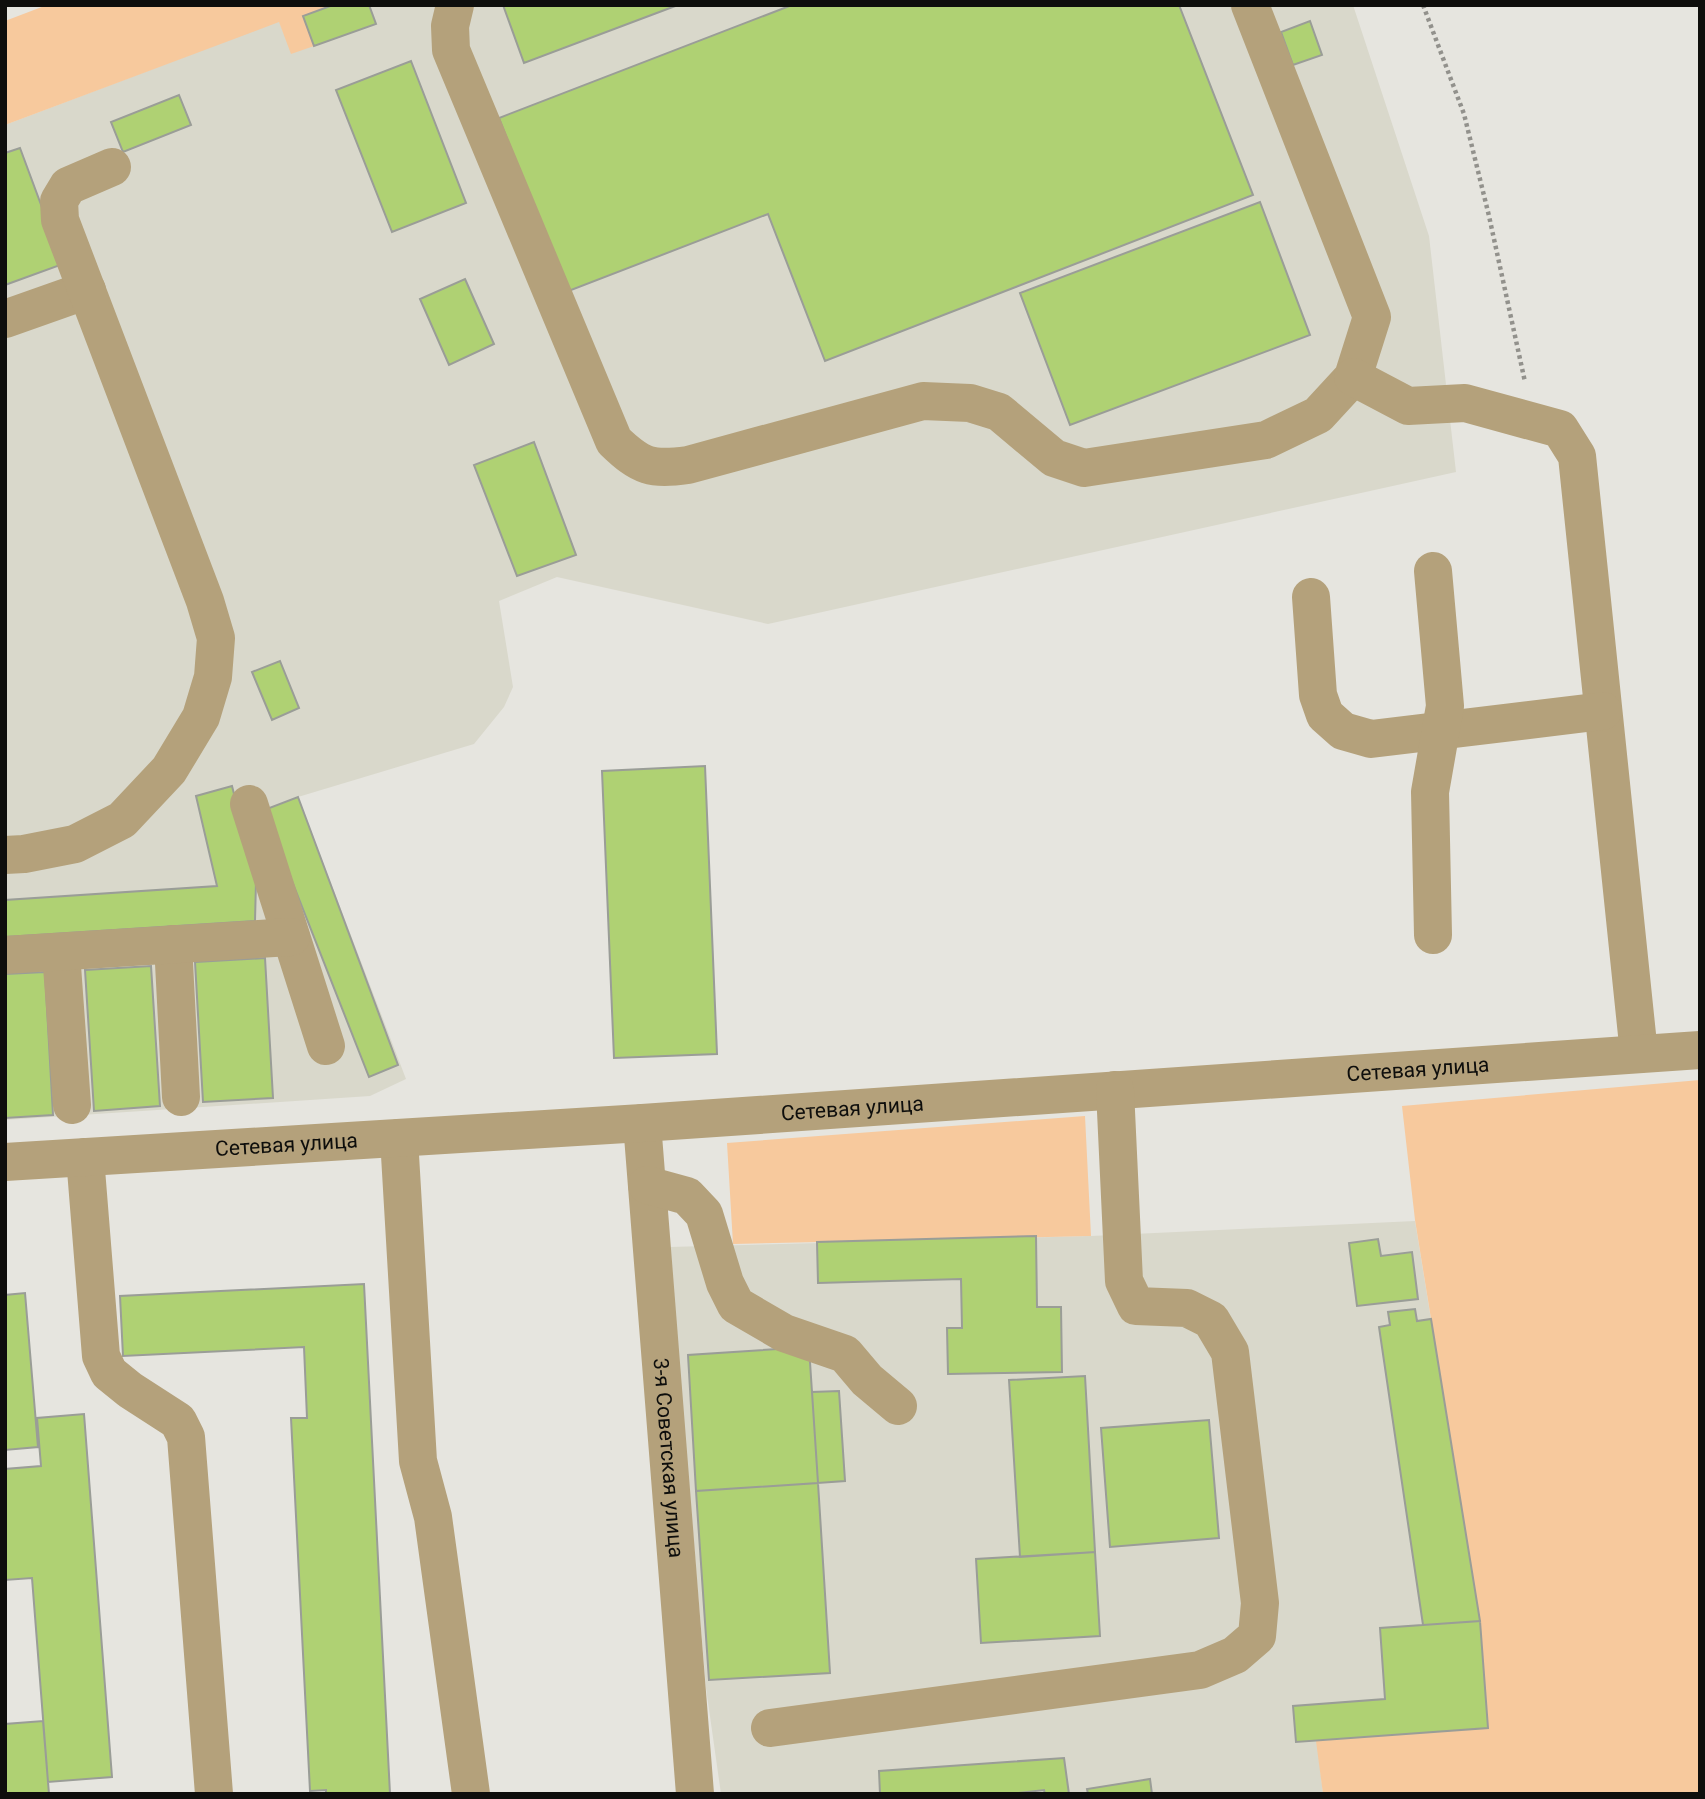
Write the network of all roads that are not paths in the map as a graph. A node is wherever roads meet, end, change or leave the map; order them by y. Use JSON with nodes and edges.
{"nodes":[{"id":1,"x":455,"y":5,"type":"edge"},
{"id":2,"x":1250,"y":5,"type":"edge"},
{"id":3,"x":112,"y":167,"type":"dead end"},
{"id":4,"x":87,"y":290,"type":"junction"},
{"id":5,"x":5,"y":319,"type":"edge"},
{"id":6,"x":1353,"y":377,"type":"junction"},
{"id":7,"x":1433,"y":571,"type":"dead end"},
{"id":8,"x":1311,"y":597,"type":"dead end"},
{"id":9,"x":1603,"y":711,"type":"junction"},
{"id":10,"x":1440,"y":731,"type":"junction"},
{"id":11,"x":248,"y":804,"type":"dead end"},
{"id":12,"x":5,"y":855,"type":"edge"},
{"id":13,"x":1433,"y":935,"type":"dead end"},
{"id":14,"x":291,"y":937,"type":"junction"},
{"id":15,"x":173,"y":944,"type":"junction"},
{"id":16,"x":61,"y":952,"type":"junction"},
{"id":17,"x":5,"y":955,"type":"edge"},
{"id":18,"x":326,"y":1046,"type":"dead end"},
{"id":19,"x":1700,"y":1050,"type":"edge"},
{"id":20,"x":1639,"y":1054,"type":"junction"},
{"id":21,"x":1115,"y":1090,"type":"junction"},
{"id":22,"x":181,"y":1097,"type":"dead end"},
{"id":23,"x":72,"y":1105,"type":"dead end"},
{"id":24,"x":642,"y":1123,"type":"junction"},
{"id":25,"x":399,"y":1138,"type":"junction"},
{"id":26,"x":85,"y":1157,"type":"junction"},
{"id":27,"x":5,"y":1162,"type":"edge"},
{"id":28,"x":647,"y":1185,"type":"junction"},
{"id":29,"x":898,"y":1406,"type":"dead end"},
{"id":30,"x":769,"y":1728,"type":"dead end"},
{"id":31,"x":215,"y":1794,"type":"edge"},
{"id":32,"x":471,"y":1794,"type":"edge"},
{"id":33,"x":695,"y":1794,"type":"edge"}],
"edges":[{"from":1,"to":6,"type":"street"},
{"from":2,"to":6,"type":"street"},
{"from":3,"to":4,"type":"street"},
{"from":4,"to":5,"type":"street"},
{"from":4,"to":12,"type":"street"},
{"from":6,"to":9,"type":"street"},
{"from":7,"to":10,"type":"street"},
{"from":8,"to":10,"type":"street"},
{"from":9,"to":10,"type":"street"},
{"from":9,"to":20,"type":"street"},
{"from":10,"to":13,"type":"street"},
{"from":11,"to":14,"type":"street"},
{"from":14,"to":15,"type":"street"},
{"from":14,"to":18,"type":"street"},
{"from":15,"to":16,"type":"street"},
{"from":15,"to":22,"type":"street"},
{"from":16,"to":17,"type":"street"},
{"from":16,"to":23,"type":"street"},
{"from":19,"to":20,"type":"street","name":"Сетевая улица"},
{"from":20,"to":21,"type":"street","name":"Сетевая улица"},
{"from":21,"to":24,"type":"street","name":"Сетевая улица"},
{"from":21,"to":30,"type":"street"},
{"from":24,"to":25,"type":"street","name":"Сетевая улица"},
{"from":24,"to":28,"type":"street","name":"3-я Советская улица"},
{"from":25,"to":26,"type":"street","name":"Сетевая улица"},
{"from":25,"to":32,"type":"street"},
{"from":26,"to":27,"type":"street","name":"Сетевая улица"},
{"from":26,"to":31,"type":"street"},
{"from":28,"to":29,"type":"street"},
{"from":28,"to":33,"type":"street","name":"3-я Советская улица"}]}
